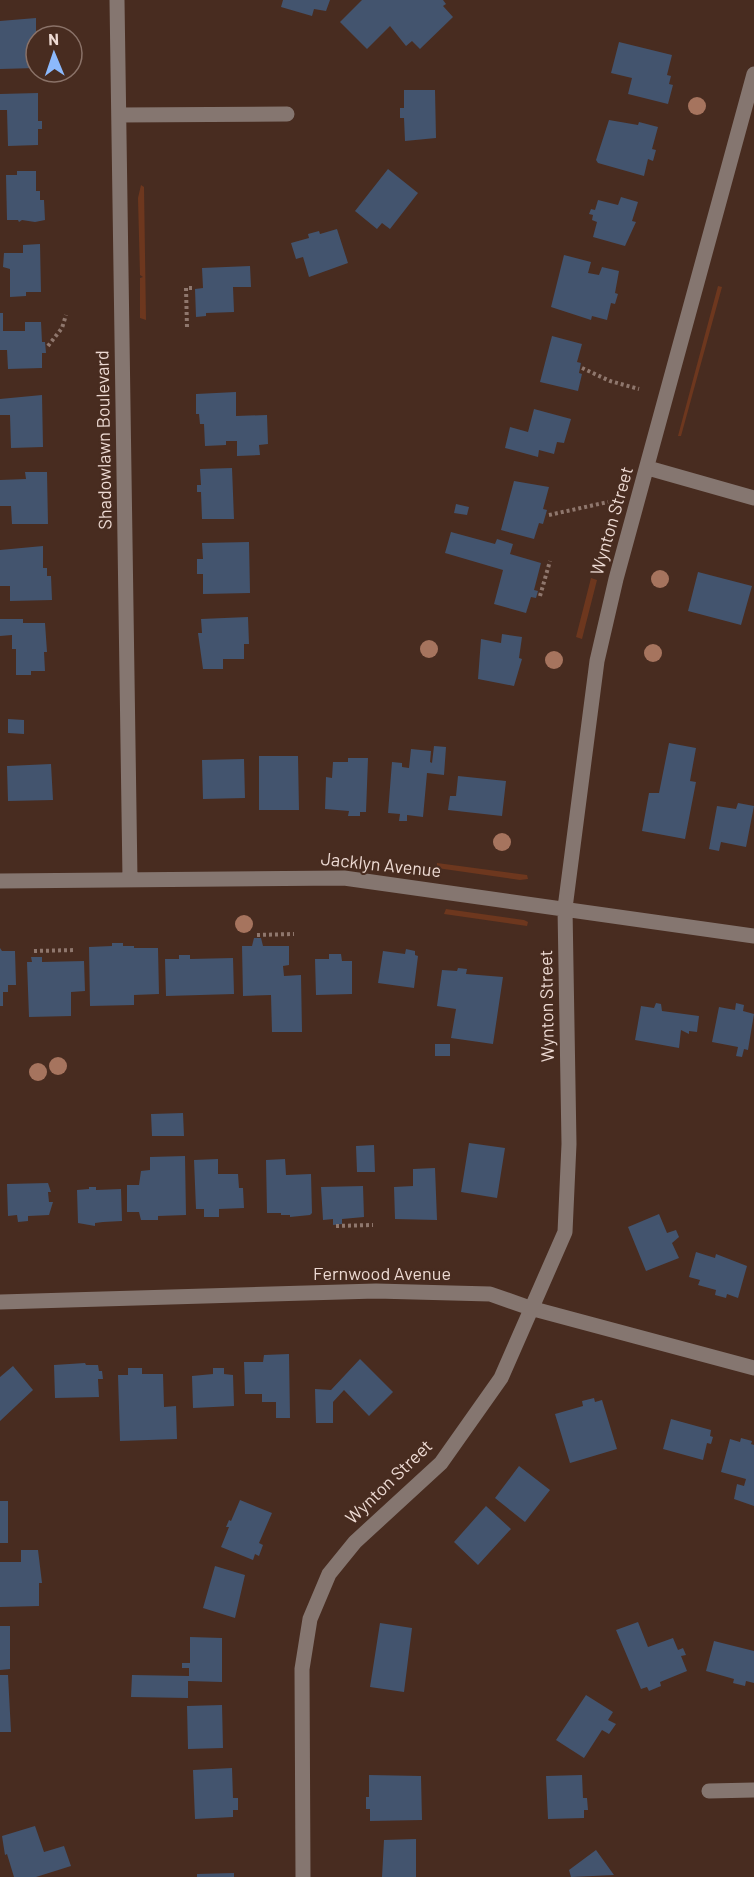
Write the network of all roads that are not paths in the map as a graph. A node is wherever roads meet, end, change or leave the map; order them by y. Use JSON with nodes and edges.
{"nodes":[{"id":1,"x":117,"y":0,"type":"edge"},
{"id":2,"x":754,"y":74,"type":"edge"},
{"id":3,"x":287,"y":114,"type":"dead end"},
{"id":4,"x":119,"y":116,"type":"junction"},
{"id":5,"x":648,"y":468,"type":"junction"},
{"id":6,"x":754,"y":498,"type":"edge"},
{"id":7,"x":130,"y":879,"type":"junction"},
{"id":8,"x":0,"y":881,"type":"edge"},
{"id":9,"x":565,"y":908,"type":"junction"},
{"id":10,"x":754,"y":936,"type":"edge"},
{"id":11,"x":0,"y":1302,"type":"edge"},
{"id":12,"x":530,"y":1308,"type":"junction"},
{"id":13,"x":754,"y":1368,"type":"edge"},
{"id":14,"x":754,"y":1790,"type":"edge"},
{"id":15,"x":709,"y":1791,"type":"dead end"},
{"id":16,"x":303,"y":1877,"type":"edge"}],
"edges":[{"from":1,"to":4,"type":"street","name":"Shadowlawn Boulevard"},
{"from":2,"to":5,"type":"street","name":"Wynton Street"},
{"from":3,"to":4,"type":"street"},
{"from":4,"to":7,"type":"street","name":"Shadowlawn Boulevard"},
{"from":5,"to":6,"type":"street"},
{"from":5,"to":9,"type":"street","name":"Wynton Street"},
{"from":7,"to":8,"type":"street","name":"Jacklyn Avenue"},
{"from":7,"to":9,"type":"street","name":"Jacklyn Avenue"},
{"from":9,"to":10,"type":"street","name":"Jacklyn Avenue"},
{"from":9,"to":12,"type":"street","name":"Wynton Street"},
{"from":11,"to":12,"type":"street","name":"Fernwood Avenue"},
{"from":12,"to":13,"type":"street","name":"Fernwood Avenue"},
{"from":12,"to":16,"type":"street","name":"Wynton Street"},
{"from":14,"to":15,"type":"street"}]}
